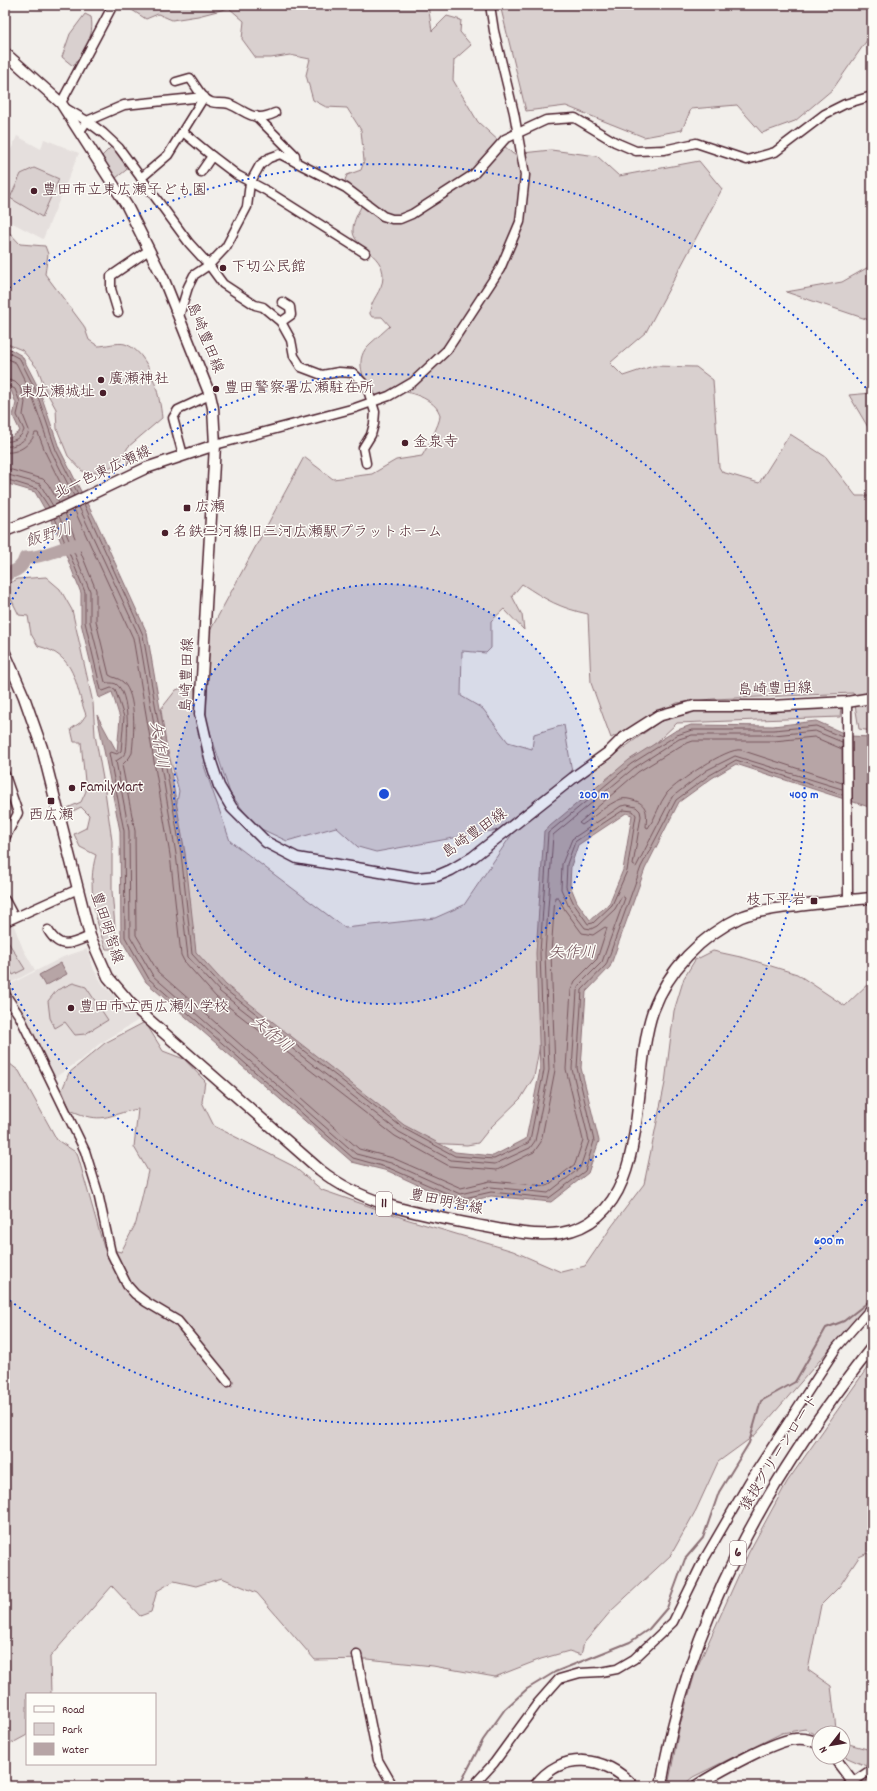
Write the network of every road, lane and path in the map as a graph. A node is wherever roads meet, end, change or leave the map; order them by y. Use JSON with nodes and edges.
{"nodes":[{"id":1,"x":113,"y":5,"type":"edge"},
{"id":2,"x":490,"y":5,"type":"edge"},
{"id":3,"x":5,"y":53,"type":"edge"},
{"id":4,"x":176,"y":82,"type":"dead end"},
{"id":5,"x":872,"y":96,"type":"edge"},
{"id":6,"x":204,"y":97,"type":"junction"},
{"id":7,"x":63,"y":106,"type":"junction"},
{"id":8,"x":276,"y":112,"type":"dead end"},
{"id":9,"x":256,"y":116,"type":"junction"},
{"id":10,"x":87,"y":121,"type":"junction"},
{"id":11,"x":80,"y":131,"type":"junction"},
{"id":12,"x":183,"y":132,"type":"junction"},
{"id":13,"x":516,"y":132,"type":"junction"},
{"id":14,"x":212,"y":156,"type":"junction"},
{"id":15,"x":296,"y":162,"type":"junction"},
{"id":16,"x":201,"y":172,"type":"dead end"},
{"id":17,"x":141,"y":178,"type":"junction"},
{"id":18,"x":250,"y":183,"type":"junction"},
{"id":19,"x":149,"y":250,"type":"junction"},
{"id":20,"x":365,"y":253,"type":"dead end"},
{"id":21,"x":209,"y":265,"type":"junction"},
{"id":22,"x":282,"y":302,"type":"dead end"},
{"id":23,"x":118,"y":312,"type":"dead end"},
{"id":24,"x":179,"y":316,"type":"junction"},
{"id":25,"x":281,"y":322,"type":"junction"},
{"id":26,"x":210,"y":395,"type":"junction"},
{"id":27,"x":371,"y":403,"type":"junction"},
{"id":28,"x":214,"y":445,"type":"junction"},
{"id":29,"x":183,"y":455,"type":"junction"},
{"id":30,"x":366,"y":463,"type":"dead end"},
{"id":31,"x":5,"y":531,"type":"edge"},
{"id":32,"x":5,"y":653,"type":"edge"},
{"id":33,"x":872,"y":698,"type":"edge"},
{"id":34,"x":847,"y":706,"type":"junction"},
{"id":35,"x":5,"y":775,"type":"edge"},
{"id":36,"x":5,"y":838,"type":"edge"},
{"id":37,"x":78,"y":889,"type":"junction"},
{"id":38,"x":872,"y":898,"type":"edge"},
{"id":39,"x":5,"y":900,"type":"edge"},
{"id":40,"x":848,"y":900,"type":"junction"},
{"id":41,"x":14,"y":917,"type":"junction"},
{"id":42,"x":5,"y":922,"type":"edge"},
{"id":43,"x":48,"y":930,"type":"dead end"},
{"id":44,"x":90,"y":936,"type":"junction"},
{"id":45,"x":5,"y":994,"type":"edge"},
{"id":46,"x":872,"y":1307,"type":"edge"},
{"id":47,"x":872,"y":1348,"type":"edge"},
{"id":48,"x":228,"y":1382,"type":"dead end"},
{"id":49,"x":357,"y":1655,"type":"dead end"},
{"id":50,"x":811,"y":1741,"type":"edge"},
{"id":51,"x":839,"y":1765,"type":"edge"},
{"id":52,"x":872,"y":1769,"type":"edge"},
{"id":53,"x":850,"y":1784,"type":"edge"},
{"id":54,"x":393,"y":1786,"type":"edge"},
{"id":55,"x":473,"y":1786,"type":"edge"},
{"id":56,"x":535,"y":1786,"type":"edge"},
{"id":57,"x":633,"y":1786,"type":"edge"},
{"id":58,"x":661,"y":1786,"type":"edge"},
{"id":59,"x":696,"y":1786,"type":"edge"}],
"edges":[{"from":1,"to":7,"type":"street"},
{"from":2,"to":13,"type":"street"},
{"from":3,"to":7,"type":"main road","name":"島崎豊田線"},
{"from":4,"to":6,"type":"street"},
{"from":5,"to":13,"type":"street"},
{"from":6,"to":9,"type":"street"},
{"from":6,"to":10,"type":"street"},
{"from":6,"to":12,"type":"street"},
{"from":7,"to":10,"type":"street"},
{"from":7,"to":11,"type":"main road","name":"島崎豊田線"},
{"from":8,"to":9,"type":"street"},
{"from":9,"to":15,"type":"street"},
{"from":10,"to":11,"type":"street"},
{"from":10,"to":17,"type":"street"},
{"from":11,"to":19,"type":"main road","name":"島崎豊田線"},
{"from":12,"to":14,"type":"street"},
{"from":12,"to":17,"type":"street"},
{"from":13,"to":15,"type":"street"},
{"from":13,"to":27,"type":"street"},
{"from":14,"to":16,"type":"street"},
{"from":14,"to":18,"type":"street"},
{"from":15,"to":18,"type":"street"},
{"from":17,"to":21,"type":"street"},
{"from":18,"to":20,"type":"street"},
{"from":18,"to":21,"type":"street"},
{"from":19,"to":23,"type":"street"},
{"from":19,"to":24,"type":"main road","name":"島崎豊田線"},
{"from":21,"to":24,"type":"street"},
{"from":21,"to":25,"type":"street"},
{"from":22,"to":25,"type":"street"},
{"from":24,"to":26,"type":"main road","name":"島崎豊田線"},
{"from":25,"to":27,"type":"street"},
{"from":26,"to":28,"type":"main road","name":"島崎豊田線"},
{"from":26,"to":29,"type":"street"},
{"from":27,"to":28,"type":"street"},
{"from":27,"to":30,"type":"street"},
{"from":28,"to":29,"type":"main road","name":"北一色東広瀬線"},
{"from":28,"to":34,"type":"main road","name":"島崎豊田線"},
{"from":29,"to":31,"type":"main road","name":"北一色東広瀬線"},
{"from":32,"to":37,"type":"main road","name":"豊田明智線","number":"11"},
{"from":33,"to":34,"type":"main road","name":"島崎豊田線"},
{"from":34,"to":40,"type":"street"},
{"from":35,"to":36,"type":"street"},
{"from":37,"to":41,"type":"street"},
{"from":37,"to":44,"type":"main road","name":"豊田明智線","number":"11"},
{"from":38,"to":40,"type":"main road","name":"豊田明智線","number":"11"},
{"from":39,"to":41,"type":"street"},
{"from":40,"to":44,"type":"main road","name":"豊田明智線","number":"11"},
{"from":41,"to":42,"type":"street"},
{"from":43,"to":44,"type":"street"},
{"from":45,"to":48,"type":"street"},
{"from":46,"to":55,"type":"street"},
{"from":47,"to":58,"type":"main road","name":"猿投グリーンロード","number":"6"},
{"from":49,"to":54,"type":"street"},
{"from":50,"to":59,"type":"main road"},
{"from":51,"to":53,"type":"main road"},
{"from":52,"to":53,"type":"street"},
{"from":56,"to":57,"type":"main road"}]}
